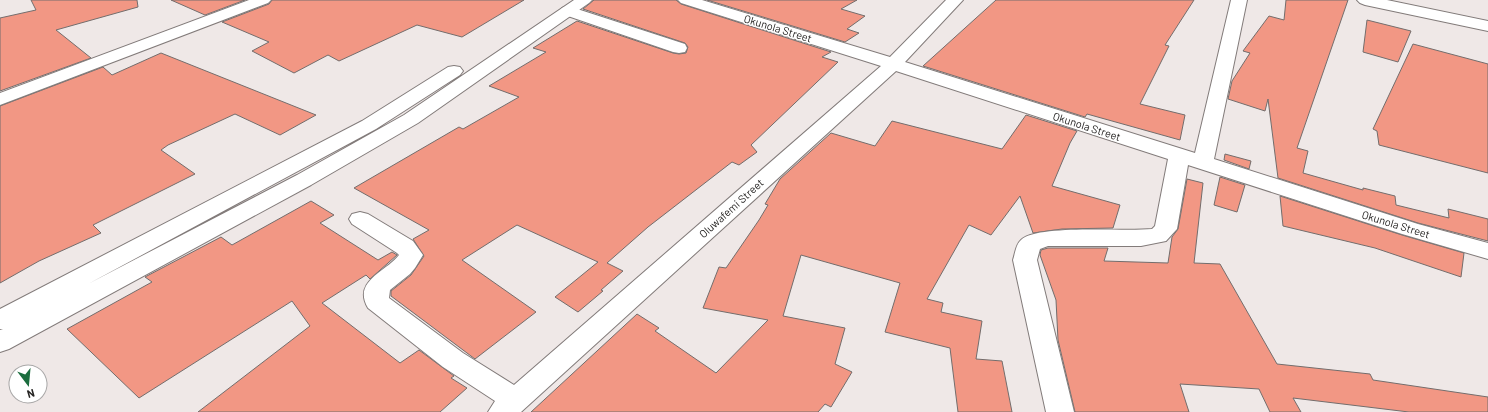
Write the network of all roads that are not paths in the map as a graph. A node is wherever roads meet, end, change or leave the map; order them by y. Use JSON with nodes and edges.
{"nodes":[{"id":1,"x":263,"y":0,"type":"edge"},
{"id":2,"x":686,"y":0,"type":"edge"},
{"id":3,"x":954,"y":0,"type":"edge"},
{"id":4,"x":1239,"y":0,"type":"edge"},
{"id":5,"x":1365,"y":0,"type":"edge"},
{"id":6,"x":571,"y":4,"type":"edge"},
{"id":7,"x":1488,"y":26,"type":"edge"},
{"id":8,"x":680,"y":48,"type":"dead end"},
{"id":9,"x":493,"y":54,"type":"junction"},
{"id":10,"x":893,"y":64,"type":"junction"},
{"id":11,"x":0,"y":99,"type":"edge"},
{"id":12,"x":1179,"y":156,"type":"junction"},
{"id":13,"x":1203,"y":163,"type":"junction"},
{"id":14,"x":360,"y":219,"type":"dead end"},
{"id":15,"x":1488,"y":251,"type":"edge"},
{"id":16,"x":0,"y":320,"type":"edge"},
{"id":17,"x":0,"y":342,"type":"edge"},
{"id":18,"x":509,"y":406,"type":"edge"},
{"id":19,"x":1060,"y":412,"type":"edge"}],
"edges":[{"from":1,"to":11,"type":"street"},
{"from":2,"to":10,"type":"street","name":"Okunola Street"},
{"from":3,"to":10,"type":"street","name":"Oluwafemi Street"},
{"from":4,"to":13,"type":"street"},
{"from":5,"to":7,"type":"street"},
{"from":6,"to":8,"type":"street"},
{"from":6,"to":9,"type":"street"},
{"from":9,"to":16,"type":"street"},
{"from":9,"to":17,"type":"street"},
{"from":10,"to":12,"type":"street","name":"Okunola Street"},
{"from":10,"to":18,"type":"street","name":"Oluwafemi Street"},
{"from":12,"to":13,"type":"street","name":"Okunola Street"},
{"from":12,"to":19,"type":"street"},
{"from":13,"to":15,"type":"street","name":"Okunola Street"},
{"from":14,"to":18,"type":"street"}]}
